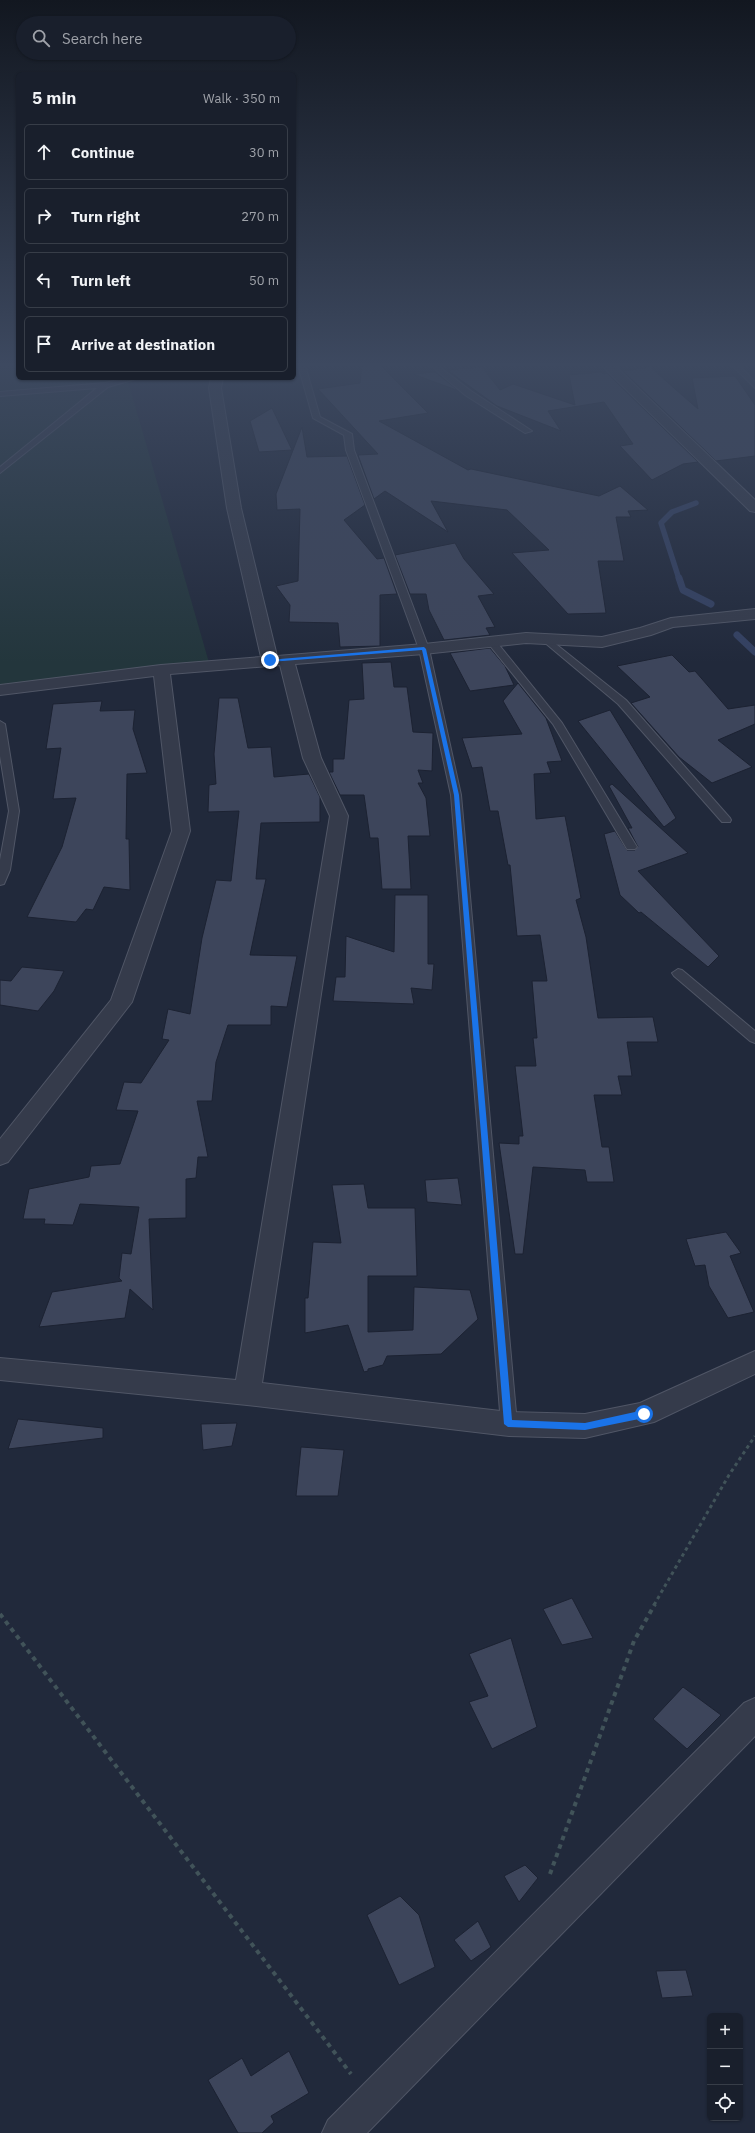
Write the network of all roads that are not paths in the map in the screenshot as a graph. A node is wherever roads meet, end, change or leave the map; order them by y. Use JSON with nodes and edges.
{"nodes":[{"id":1,"x":8,"y":465,"type":"edge"},
{"id":2,"x":227,"y":465,"type":"edge"},
{"id":3,"x":355,"y":465,"type":"edge"},
{"id":4,"x":710,"y":465,"type":"edge"},
{"id":5,"x":0,"y":471,"type":"edge"},
{"id":6,"x":755,"y":508,"type":"edge"},
{"id":7,"x":755,"y":614,"type":"edge"},
{"id":8,"x":548,"y":640,"type":"junction"},
{"id":9,"x":492,"y":642,"type":"junction"},
{"id":10,"x":424,"y":649,"type":"junction"},
{"id":11,"x":278,"y":660,"type":"junction"},
{"id":12,"x":161,"y":670,"type":"junction"},
{"id":13,"x":0,"y":690,"type":"edge"},
{"id":14,"x":0,"y":724,"type":"edge"},
{"id":15,"x":726,"y":820,"type":"dead end"},
{"id":16,"x":630,"y":847,"type":"dead end"},
{"id":17,"x":0,"y":882,"type":"edge"},
{"id":18,"x":678,"y":973,"type":"dead end"},
{"id":19,"x":755,"y":1038,"type":"edge"},
{"id":20,"x":0,"y":1156,"type":"edge"},
{"id":21,"x":755,"y":1362,"type":"edge"},
{"id":22,"x":0,"y":1369,"type":"edge"},
{"id":23,"x":247,"y":1394,"type":"junction"},
{"id":24,"x":508,"y":1424,"type":"junction"},
{"id":25,"x":755,"y":1714,"type":"edge"},
{"id":26,"x":341,"y":2133,"type":"edge"}],
"edges":[{"from":1,"to":5,"type":"lane"},
{"from":2,"to":11,"type":"street"},
{"from":3,"to":10,"type":"lane"},
{"from":4,"to":6,"type":"street"},
{"from":7,"to":8,"type":"street"},
{"from":8,"to":9,"type":"street"},
{"from":8,"to":15,"type":"lane"},
{"from":9,"to":10,"type":"street"},
{"from":9,"to":16,"type":"lane"},
{"from":10,"to":11,"type":"street"},
{"from":10,"to":24,"type":"lane"},
{"from":11,"to":12,"type":"street"},
{"from":11,"to":23,"type":"street"},
{"from":12,"to":13,"type":"street"},
{"from":12,"to":20,"type":"street"},
{"from":14,"to":17,"type":"lane"},
{"from":18,"to":19,"type":"lane"},
{"from":21,"to":24,"type":"street"},
{"from":22,"to":23,"type":"street"},
{"from":23,"to":24,"type":"street"},
{"from":25,"to":26,"type":"street"}]}
